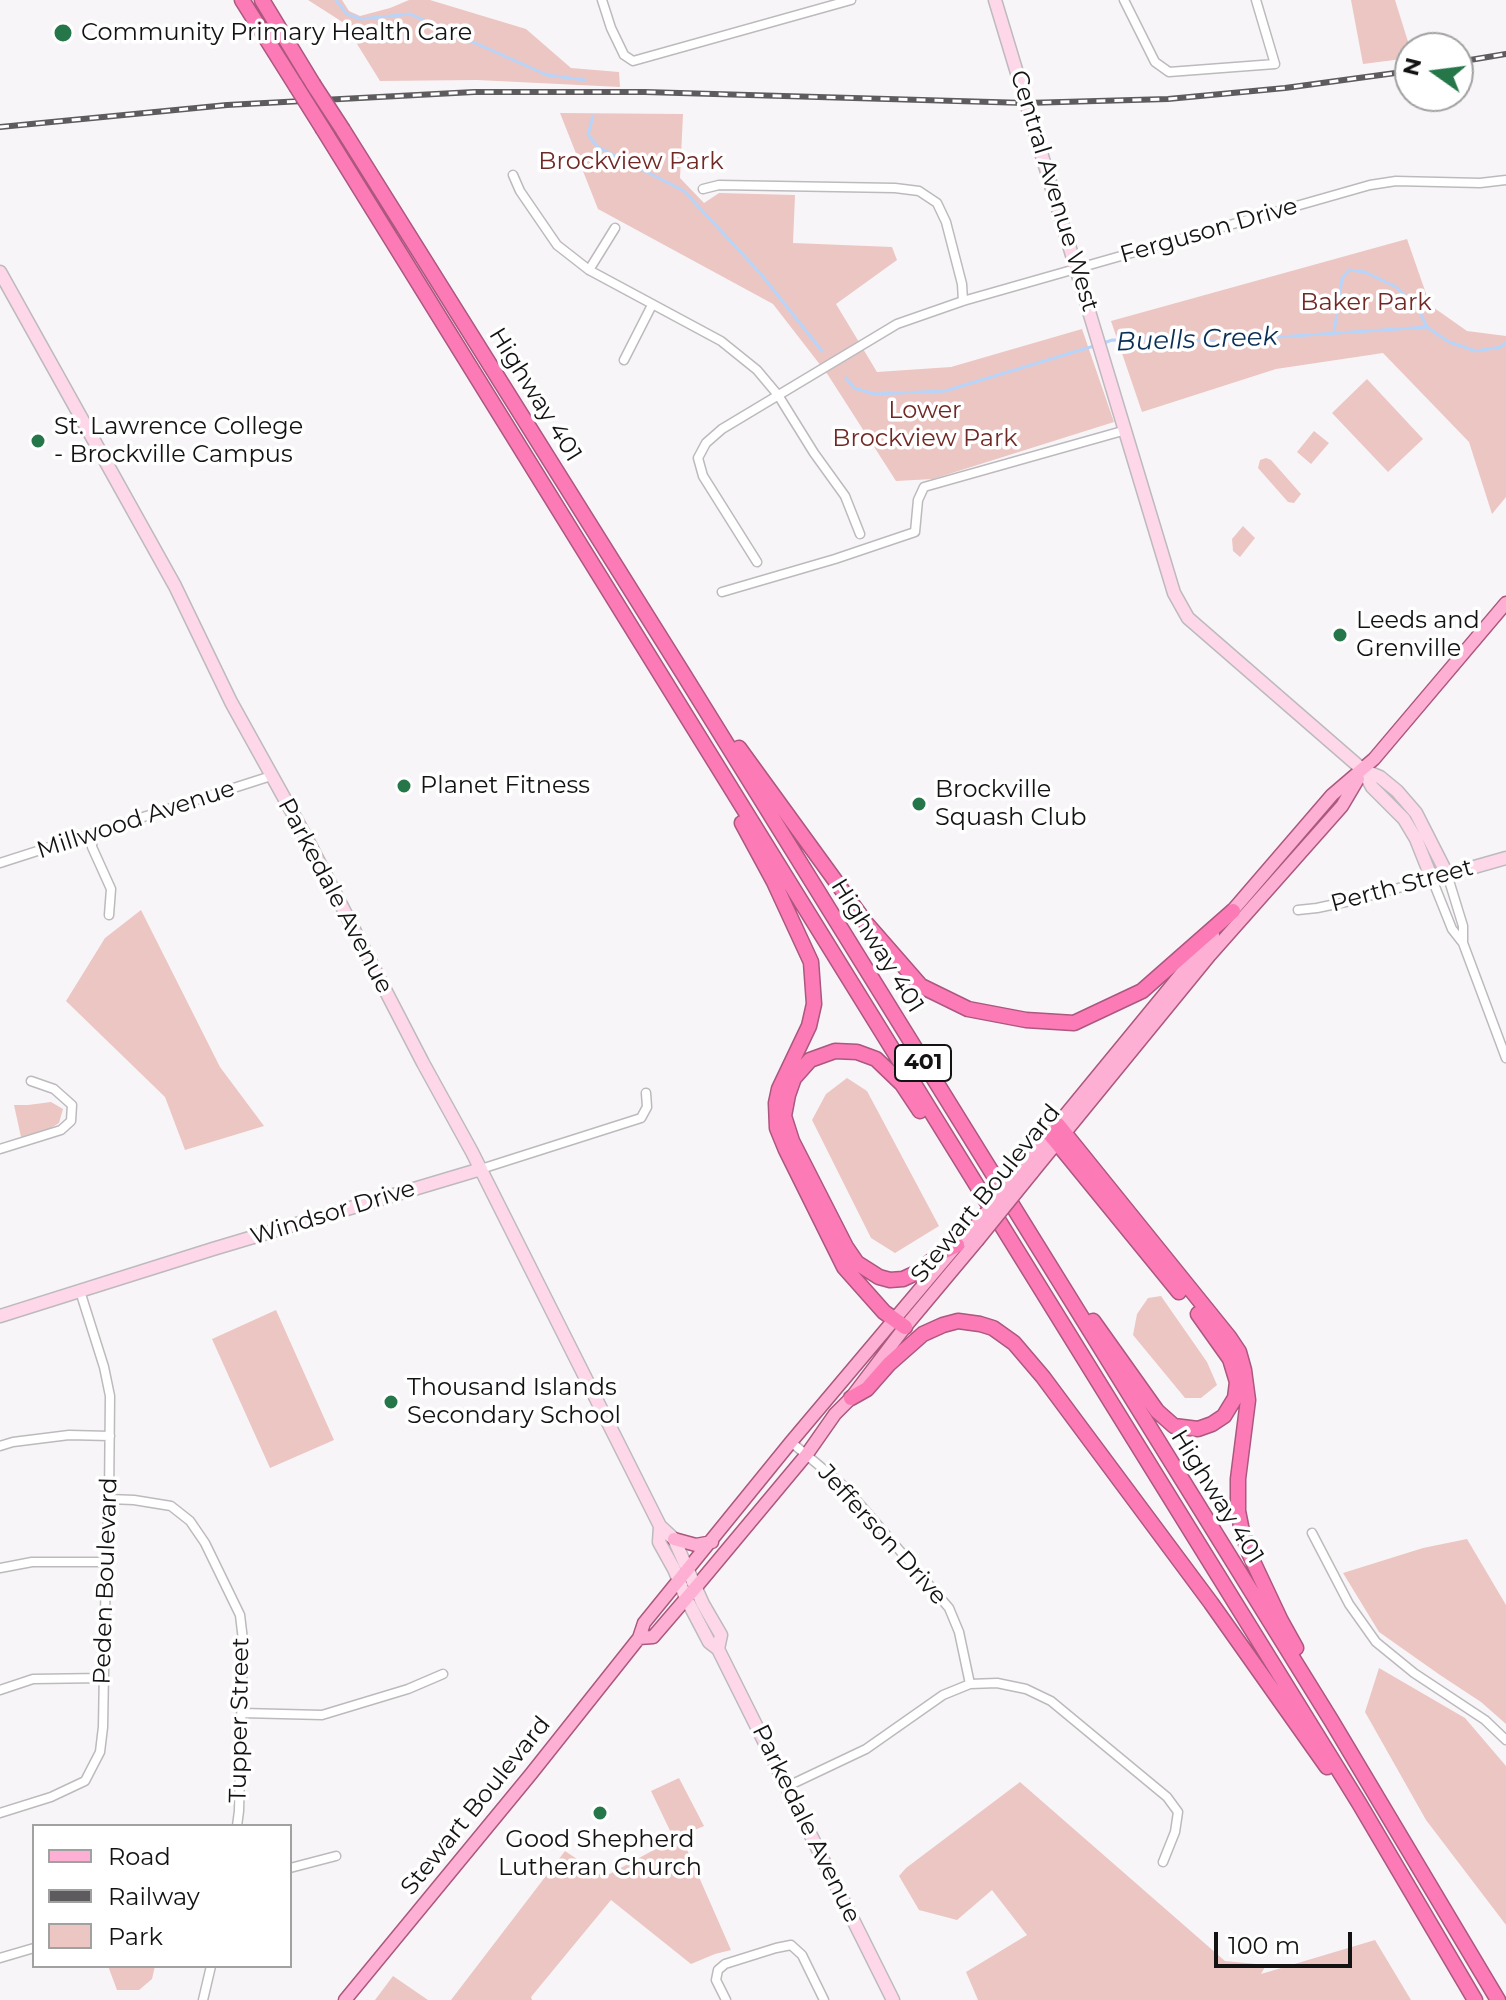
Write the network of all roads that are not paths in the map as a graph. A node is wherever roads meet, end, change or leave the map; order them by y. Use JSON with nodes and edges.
{"nodes":[{"id":1,"x":242,"y":0,"type":"edge"},
{"id":2,"x":262,"y":0,"type":"edge"},
{"id":3,"x":602,"y":0,"type":"edge"},
{"id":4,"x":851,"y":0,"type":"edge"},
{"id":5,"x":995,"y":0,"type":"edge"},
{"id":6,"x":1124,"y":0,"type":"edge"},
{"id":7,"x":1256,"y":0,"type":"edge"},
{"id":8,"x":513,"y":175,"type":"dead end"},
{"id":9,"x":1506,"y":180,"type":"edge"},
{"id":10,"x":703,"y":189,"type":"dead end"},
{"id":11,"x":615,"y":228,"type":"dead end"},
{"id":12,"x":1077,"y":269,"type":"junction"},
{"id":13,"x":589,"y":270,"type":"junction"},
{"id":14,"x":0,"y":272,"type":"edge"},
{"id":15,"x":963,"y":301,"type":"junction"},
{"id":16,"x":652,"y":305,"type":"junction"},
{"id":17,"x":624,"y":360,"type":"dead end"},
{"id":18,"x":778,"y":395,"type":"junction"},
{"id":19,"x":1126,"y":430,"type":"junction"},
{"id":20,"x":860,"y":534,"type":"dead end"},
{"id":21,"x":757,"y":562,"type":"dead end"},
{"id":22,"x":722,"y":592,"type":"dead end"},
{"id":23,"x":1506,"y":603,"type":"edge"},
{"id":24,"x":684,"y":675,"type":"junction"},
{"id":25,"x":710,"y":754,"type":"junction"},
{"id":26,"x":1363,"y":770,"type":"junction"},
{"id":27,"x":271,"y":776,"type":"junction"},
{"id":28,"x":93,"y":834,"type":"junction"},
{"id":29,"x":1506,"y":858,"type":"edge"},
{"id":30,"x":2,"y":859,"type":"edge"},
{"id":31,"x":1447,"y":874,"type":"junction"},
{"id":32,"x":1432,"y":879,"type":"junction"},
{"id":33,"x":1298,"y":910,"type":"dead end"},
{"id":34,"x":1233,"y":911,"type":"junction"},
{"id":35,"x":109,"y":915,"type":"dead end"},
{"id":36,"x":1463,"y":943,"type":"junction"},
{"id":37,"x":1506,"y":1058,"type":"edge"},
{"id":38,"x":31,"y":1081,"type":"dead end"},
{"id":39,"x":646,"y":1093,"type":"dead end"},
{"id":40,"x":1058,"y":1134,"type":"junction"},
{"id":41,"x":0,"y":1149,"type":"edge"},
{"id":42,"x":481,"y":1169,"type":"junction"},
{"id":43,"x":1000,"y":1223,"type":"junction"},
{"id":44,"x":973,"y":1238,"type":"junction"},
{"id":45,"x":957,"y":1245,"type":"junction"},
{"id":46,"x":80,"y":1291,"type":"junction"},
{"id":47,"x":1070,"y":1301,"type":"junction"},
{"id":48,"x":0,"y":1316,"type":"edge"},
{"id":49,"x":900,"y":1323,"type":"junction"},
{"id":50,"x":851,"y":1398,"type":"junction"},
{"id":51,"x":110,"y":1436,"type":"junction"},
{"id":52,"x":791,"y":1442,"type":"junction"},
{"id":53,"x":0,"y":1446,"type":"edge"},
{"id":54,"x":807,"y":1454,"type":"junction"},
{"id":55,"x":109,"y":1499,"type":"junction"},
{"id":56,"x":660,"y":1526,"type":"junction"},
{"id":57,"x":1312,"y":1533,"type":"dead end"},
{"id":58,"x":674,"y":1539,"type":"junction"},
{"id":59,"x":712,"y":1542,"type":"junction"},
{"id":60,"x":106,"y":1562,"type":"junction"},
{"id":61,"x":0,"y":1568,"type":"edge"},
{"id":62,"x":689,"y":1569,"type":"junction"},
{"id":63,"x":678,"y":1582,"type":"junction"},
{"id":64,"x":696,"y":1587,"type":"junction"},
{"id":65,"x":686,"y":1598,"type":"junction"},
{"id":66,"x":639,"y":1638,"type":"junction"},
{"id":67,"x":718,"y":1649,"type":"junction"},
{"id":68,"x":443,"y":1674,"type":"dead end"},
{"id":69,"x":103,"y":1678,"type":"junction"},
{"id":70,"x":970,"y":1684,"type":"junction"},
{"id":71,"x":0,"y":1690,"type":"edge"},
{"id":72,"x":242,"y":1713,"type":"junction"},
{"id":73,"x":1331,"y":1720,"type":"junction"},
{"id":74,"x":1506,"y":1740,"type":"edge"},
{"id":75,"x":788,"y":1786,"type":"junction"},
{"id":76,"x":1359,"y":1803,"type":"junction"},
{"id":77,"x":0,"y":1813,"type":"edge"},
{"id":78,"x":237,"y":1824,"type":"edge"},
{"id":79,"x":336,"y":1856,"type":"dead end"},
{"id":80,"x":1163,"y":1862,"type":"dead end"},
{"id":81,"x":292,"y":1867,"type":"edge"},
{"id":82,"x":32,"y":1949,"type":"edge"},
{"id":83,"x":0,"y":1958,"type":"edge"},
{"id":84,"x":211,"y":1968,"type":"edge"},
{"id":85,"x":203,"y":2000,"type":"edge"},
{"id":86,"x":345,"y":2000,"type":"edge"},
{"id":87,"x":726,"y":2000,"type":"edge"},
{"id":88,"x":824,"y":2000,"type":"edge"},
{"id":89,"x":893,"y":2000,"type":"edge"},
{"id":90,"x":1475,"y":2000,"type":"edge"},
{"id":91,"x":1498,"y":2000,"type":"edge"}],
"edges":[{"from":1,"to":25,"type":"highway","name":"Highway 401","number":"401","bridge":true},
{"from":2,"to":24,"type":"highway","name":"Highway 401","number":"401","bridge":true},
{"from":3,"to":4,"type":"street"},
{"from":5,"to":12,"type":"street","name":"Central Avenue West"},
{"from":6,"to":7,"type":"street"},
{"from":8,"to":13,"type":"street"},
{"from":9,"to":12,"type":"street","name":"Ferguson Drive"},
{"from":10,"to":15,"type":"street"},
{"from":11,"to":13,"type":"street"},
{"from":12,"to":15,"type":"street","name":"Ferguson Drive"},
{"from":12,"to":19,"type":"street","name":"Central Avenue West"},
{"from":13,"to":16,"type":"street"},
{"from":14,"to":27,"type":"street","name":"Parkedale Avenue"},
{"from":15,"to":18,"type":"street","name":"Ferguson Drive"},
{"from":16,"to":17,"type":"street"},
{"from":16,"to":18,"type":"street"},
{"from":18,"to":20,"type":"street"},
{"from":18,"to":21,"type":"street","name":"Ferguson Drive"},
{"from":19,"to":22,"type":"street"},
{"from":19,"to":26,"type":"street","name":"Central Avenue West"},
{"from":23,"to":26,"type":"main road","name":"Stewart Boulevard"},
{"from":24,"to":34,"type":"highway"},
{"from":24,"to":47,"type":"highway","name":"Highway 401","number":"401"},
{"from":25,"to":43,"type":"highway","name":"Highway 401","number":"401"},
{"from":25,"to":49,"type":"highway"},
{"from":26,"to":31,"type":"street","name":"Central Avenue West"},
{"from":26,"to":32,"type":"street","name":"Central Avenue West"},
{"from":26,"to":34,"type":"main road","name":"Stewart Boulevard"},
{"from":26,"to":40,"type":"main road","name":"Stewart Boulevard"},
{"from":27,"to":28,"type":"street","name":"Millwood Avenue"},
{"from":27,"to":42,"type":"street","name":"Parkedale Avenue"},
{"from":28,"to":30,"type":"street","name":"Millwood Avenue"},
{"from":28,"to":35,"type":"street"},
{"from":29,"to":31,"type":"street","name":"Perth Street"},
{"from":31,"to":32,"type":"street","name":"Perth Street"},
{"from":31,"to":36,"type":"street","name":"Central Avenue West"},
{"from":32,"to":33,"type":"street","name":"Perth Street"},
{"from":32,"to":36,"type":"street","name":"Central Avenue West"},
{"from":34,"to":40,"type":"main road","name":"Stewart Boulevard"},
{"from":36,"to":37,"type":"street","name":"Central Avenue West"},
{"from":38,"to":41,"type":"street"},
{"from":39,"to":42,"type":"street","name":"Windsor Drive"},
{"from":40,"to":44,"type":"main road","name":"Stewart Boulevard","bridge":true},
{"from":40,"to":47,"type":"highway"},
{"from":40,"to":73,"type":"highway"},
{"from":42,"to":46,"type":"street","name":"Windsor Drive"},
{"from":42,"to":56,"type":"street","name":"Parkedale Avenue"},
{"from":43,"to":45,"type":"highway"},
{"from":43,"to":76,"type":"highway","name":"Highway 401","number":"401"},
{"from":44,"to":45,"type":"main road","name":"Stewart Boulevard"},
{"from":44,"to":49,"type":"main road","name":"Stewart Boulevard"},
{"from":45,"to":49,"type":"main road","name":"Stewart Boulevard"},
{"from":46,"to":48,"type":"street","name":"Windsor Drive"},
{"from":46,"to":51,"type":"street","name":"Peden Boulevard"},
{"from":47,"to":73,"type":"highway","name":"Highway 401","number":"401"},
{"from":49,"to":50,"type":"main road","name":"Stewart Boulevard"},
{"from":49,"to":52,"type":"main road","name":"Stewart Boulevard"},
{"from":50,"to":54,"type":"main road","name":"Stewart Boulevard"},
{"from":50,"to":76,"type":"highway"},
{"from":51,"to":53,"type":"street"},
{"from":51,"to":55,"type":"street","name":"Peden Boulevard"},
{"from":52,"to":54,"type":"street","name":"Jefferson Drive"},
{"from":52,"to":59,"type":"main road","name":"Stewart Boulevard"},
{"from":54,"to":64,"type":"main road","name":"Stewart Boulevard"},
{"from":54,"to":70,"type":"street","name":"Jefferson Drive"},
{"from":55,"to":60,"type":"street","name":"Peden Boulevard"},
{"from":55,"to":72,"type":"street","name":"Tupper Street"},
{"from":56,"to":58,"type":"street","name":"Parkedale Avenue"},
{"from":56,"to":63,"type":"street","name":"Parkedale Avenue"},
{"from":57,"to":74,"type":"street"},
{"from":58,"to":59,"type":"main road"},
{"from":58,"to":62,"type":"street","name":"Parkedale Avenue"},
{"from":59,"to":62,"type":"main road","name":"Stewart Boulevard"},
{"from":60,"to":61,"type":"street"},
{"from":60,"to":69,"type":"street","name":"Peden Boulevard"},
{"from":62,"to":63,"type":"main road","name":"Stewart Boulevard"},
{"from":62,"to":64,"type":"street","name":"Parkedale Avenue"},
{"from":63,"to":65,"type":"street","name":"Parkedale Avenue"},
{"from":63,"to":66,"type":"main road","name":"Stewart Boulevard"},
{"from":64,"to":65,"type":"main road","name":"Stewart Boulevard"},
{"from":64,"to":67,"type":"street","name":"Parkedale Avenue"},
{"from":65,"to":66,"type":"main road","name":"Stewart Boulevard"},
{"from":65,"to":67,"type":"street","name":"Parkedale Avenue"},
{"from":66,"to":86,"type":"main road","name":"Stewart Boulevard"},
{"from":67,"to":75,"type":"street","name":"Parkedale Avenue"},
{"from":68,"to":72,"type":"street"},
{"from":69,"to":71,"type":"street"},
{"from":69,"to":77,"type":"street","name":"Peden Boulevard"},
{"from":70,"to":75,"type":"street"},
{"from":70,"to":80,"type":"street"},
{"from":72,"to":78,"type":"street","name":"Tupper Street"},
{"from":73,"to":91,"type":"highway","name":"Highway 401","number":"401"},
{"from":75,"to":89,"type":"street","name":"Parkedale Avenue"},
{"from":76,"to":90,"type":"highway","name":"Highway 401","number":"401"},
{"from":79,"to":81,"type":"street"},
{"from":82,"to":83,"type":"street"},
{"from":84,"to":85,"type":"street"},
{"from":87,"to":88,"type":"street"}]}
